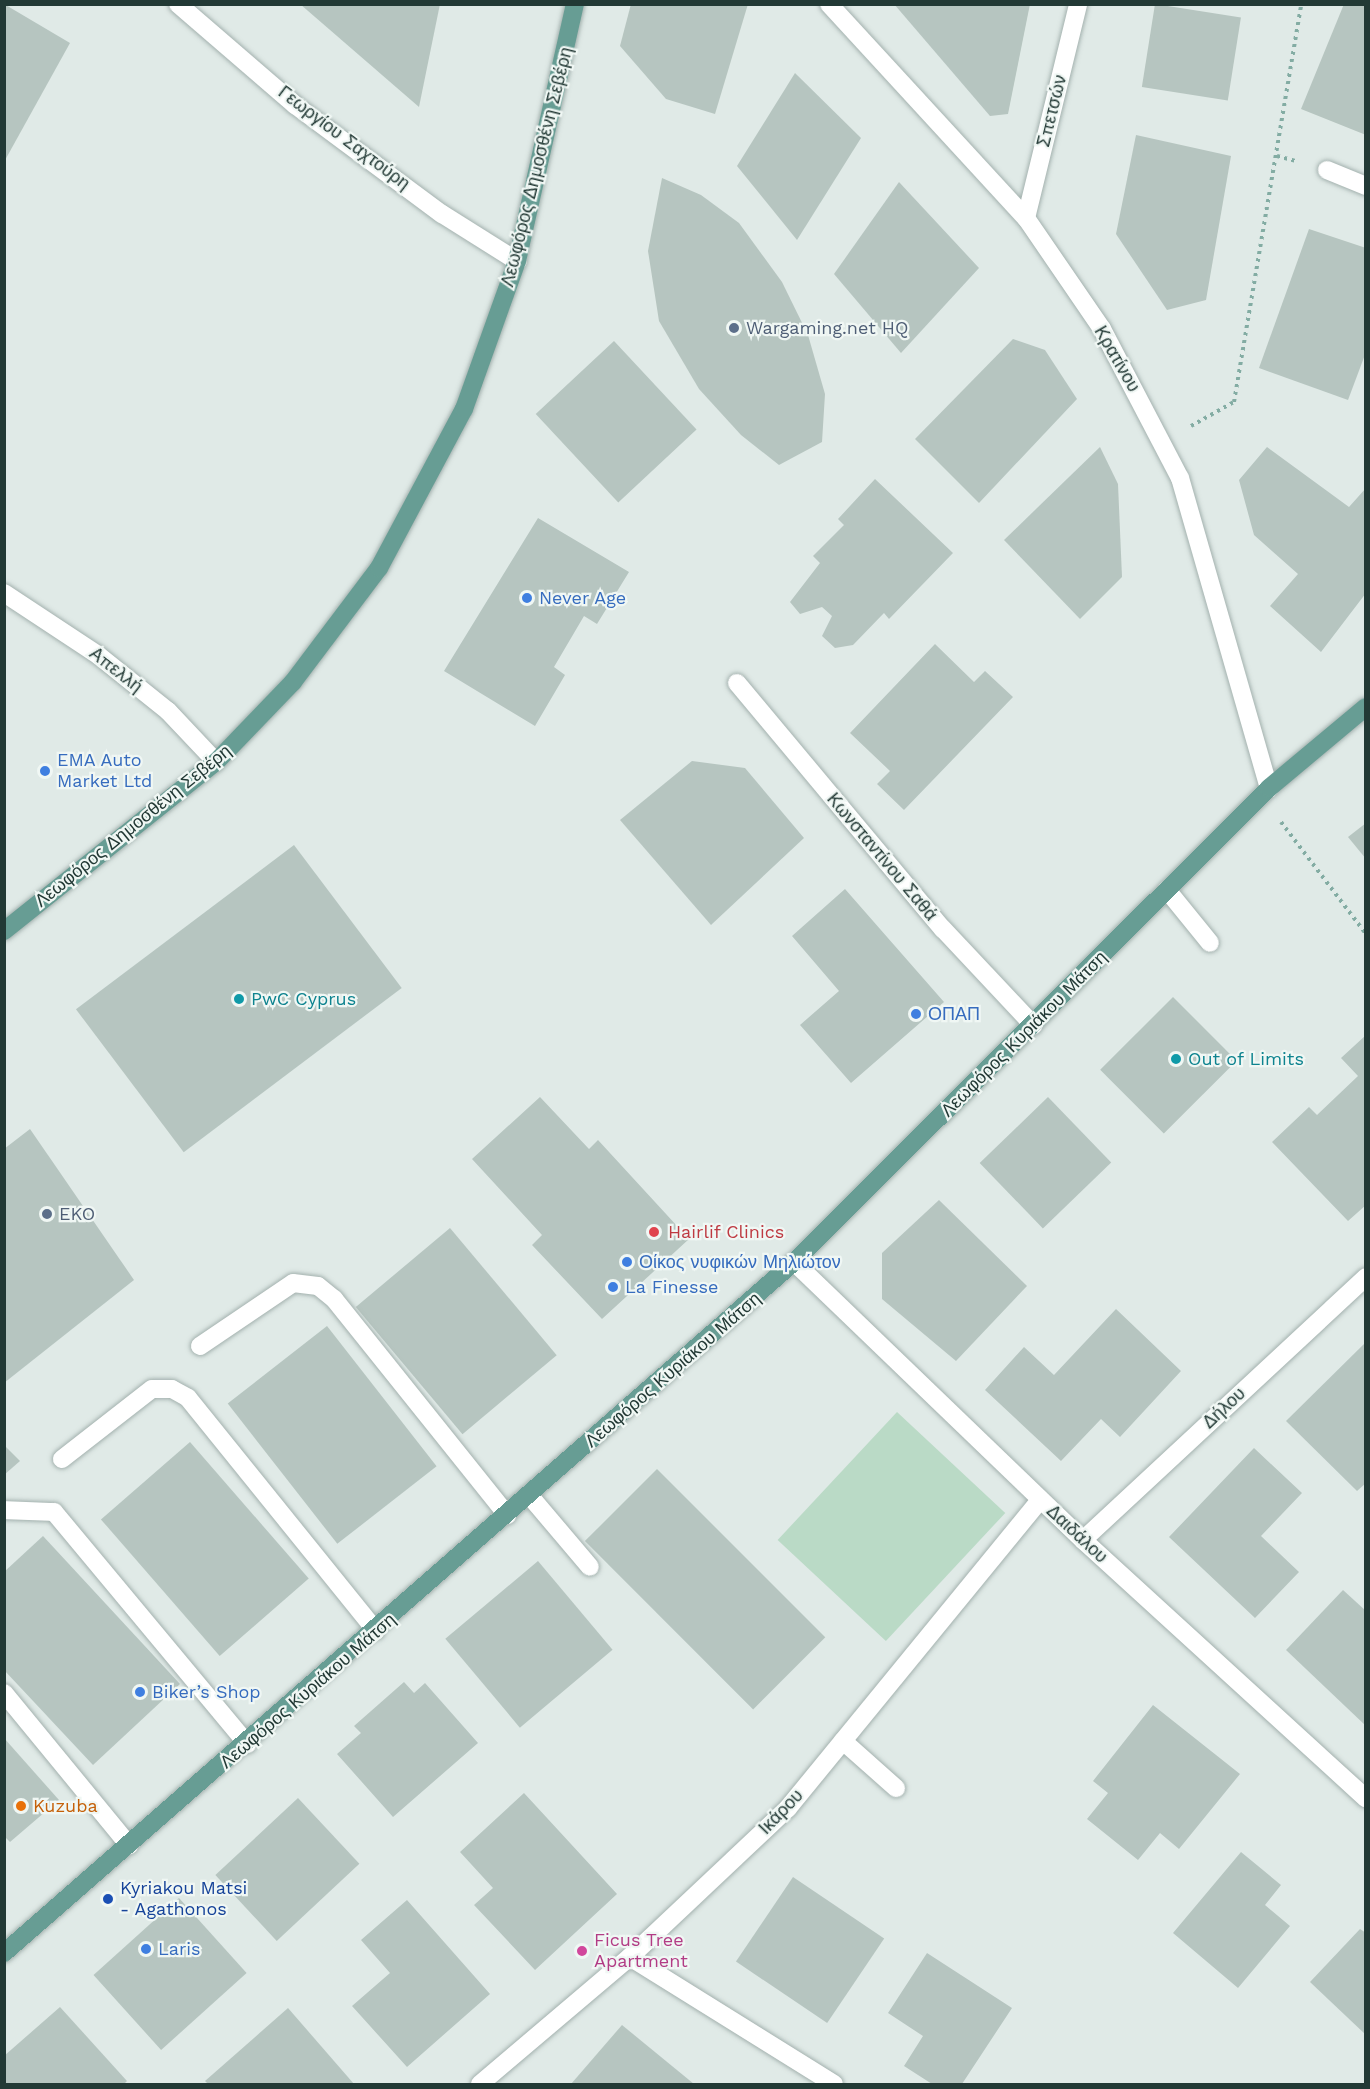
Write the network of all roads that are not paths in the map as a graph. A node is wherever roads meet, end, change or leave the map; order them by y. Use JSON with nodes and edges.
{"nodes":[{"id":1,"x":178,"y":4,"type":"edge"},
{"id":2,"x":574,"y":4,"type":"edge"},
{"id":3,"x":829,"y":4,"type":"edge"},
{"id":4,"x":1078,"y":4,"type":"edge"},
{"id":5,"x":1327,"y":170,"type":"dead end"},
{"id":6,"x":1365,"y":186,"type":"edge"},
{"id":7,"x":1026,"y":218,"type":"junction"},
{"id":8,"x":517,"y":261,"type":"junction"},
{"id":9,"x":4,"y":593,"type":"edge"},
{"id":10,"x":737,"y":683,"type":"dead end"},
{"id":11,"x":1365,"y":707,"type":"edge"},
{"id":12,"x":216,"y":762,"type":"junction"},
{"id":13,"x":1269,"y":788,"type":"junction"},
{"id":14,"x":1167,"y":890,"type":"junction"},
{"id":15,"x":4,"y":931,"type":"edge"},
{"id":16,"x":1210,"y":943,"type":"dead end"},
{"id":17,"x":1033,"y":1025,"type":"junction"},
{"id":18,"x":794,"y":1262,"type":"junction"},
{"id":19,"x":1365,"y":1277,"type":"edge"},
{"id":20,"x":200,"y":1346,"type":"dead end"},
{"id":21,"x":62,"y":1459,"type":"dead end"},
{"id":22,"x":529,"y":1495,"type":"junction"},
{"id":23,"x":1040,"y":1500,"type":"junction"},
{"id":24,"x":4,"y":1510,"type":"edge"},
{"id":25,"x":507,"y":1515,"type":"junction"},
{"id":26,"x":1083,"y":1540,"type":"junction"},
{"id":27,"x":590,"y":1567,"type":"dead end"},
{"id":28,"x":376,"y":1631,"type":"junction"},
{"id":29,"x":4,"y":1693,"type":"edge"},
{"id":30,"x":843,"y":1741,"type":"junction"},
{"id":31,"x":247,"y":1744,"type":"junction"},
{"id":32,"x":896,"y":1788,"type":"dead end"},
{"id":33,"x":1365,"y":1798,"type":"edge"},
{"id":34,"x":129,"y":1845,"type":"junction"},
{"id":35,"x":4,"y":1953,"type":"edge"},
{"id":36,"x":630,"y":1957,"type":"junction"},
{"id":37,"x":480,"y":2085,"type":"edge"},
{"id":38,"x":834,"y":2085,"type":"edge"}],
"edges":[{"from":1,"to":8,"type":"street","name":"Γεωργίου Σαχτούρη"},
{"from":2,"to":8,"type":"main road","name":"Λεωφόρος Δημοσθένη Σεβέρη"},
{"from":3,"to":7,"type":"street","name":"Κρατίνου"},
{"from":4,"to":7,"type":"street","name":"Σπετσών"},
{"from":5,"to":6,"type":"street"},
{"from":7,"to":13,"type":"street","name":"Κρατίνου"},
{"from":8,"to":12,"type":"main road","name":"Λεωφόρος Δημοσθένη Σεβέρη"},
{"from":9,"to":12,"type":"street","name":"Απελλή"},
{"from":10,"to":17,"type":"street","name":"Κωνσταντίνου Σαθά"},
{"from":11,"to":13,"type":"main road","name":"Λεωφόρος Κυριάκου Μάτση"},
{"from":12,"to":15,"type":"main road","name":"Λεωφόρος Δημοσθένη Σεβέρη"},
{"from":13,"to":14,"type":"main road","name":"Λεωφόρος Κυριάκου Μάτση"},
{"from":14,"to":16,"type":"street"},
{"from":14,"to":17,"type":"main road","name":"Λεωφόρος Κυριάκου Μάτση"},
{"from":17,"to":18,"type":"main road","name":"Λεωφόρος Κυριάκου Μάτση"},
{"from":18,"to":22,"type":"main road","name":"Λεωφόρος Κυριάκου Μάτση"},
{"from":18,"to":23,"type":"street","name":"Δαιδάλου"},
{"from":19,"to":26,"type":"street","name":"Δήλου"},
{"from":20,"to":25,"type":"street"},
{"from":21,"to":28,"type":"street"},
{"from":22,"to":25,"type":"main road","name":"Λεωφόρος Κυριάκου Μάτση"},
{"from":22,"to":27,"type":"street"},
{"from":23,"to":26,"type":"street","name":"Δαιδάλου"},
{"from":23,"to":30,"type":"street","name":"Ικάρου"},
{"from":24,"to":31,"type":"street"},
{"from":25,"to":28,"type":"main road","name":"Λεωφόρος Κυριάκου Μάτση"},
{"from":26,"to":33,"type":"street","name":"Δαιδάλου"},
{"from":28,"to":31,"type":"main road","name":"Λεωφόρος Κυριάκου Μάτση"},
{"from":29,"to":34,"type":"street"},
{"from":30,"to":32,"type":"street"},
{"from":30,"to":36,"type":"street","name":"Ικάρου"},
{"from":31,"to":34,"type":"main road","name":"Λεωφόρος Κυριάκου Μάτση"},
{"from":34,"to":35,"type":"main road","name":"Λεωφόρος Κυριάκου Μάτση"},
{"from":36,"to":37,"type":"street","name":"Ικάρου"},
{"from":36,"to":38,"type":"street"}]}
